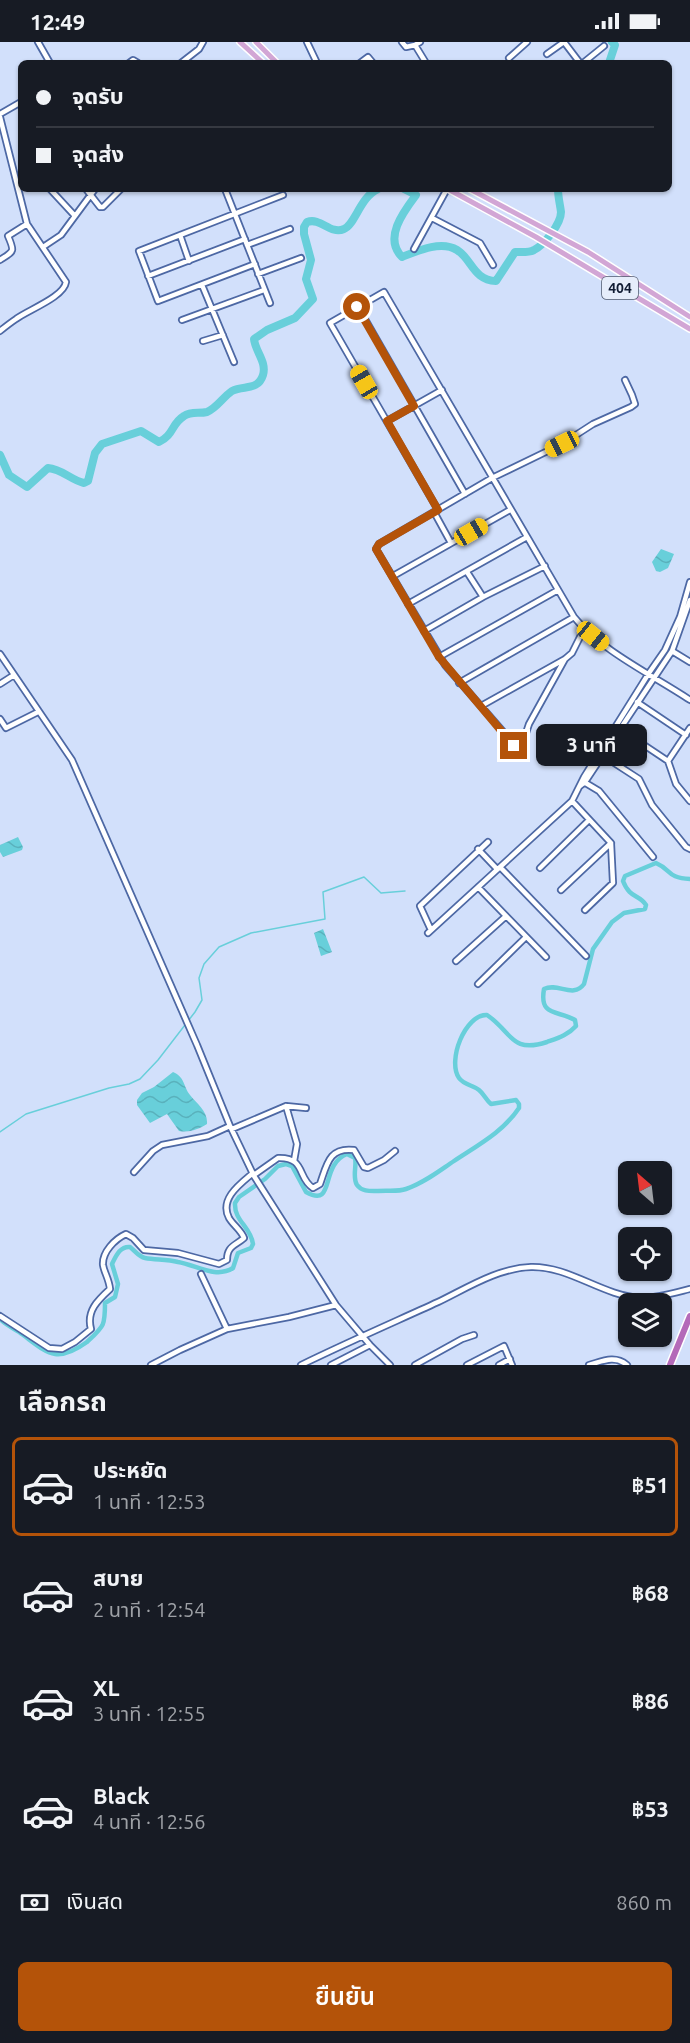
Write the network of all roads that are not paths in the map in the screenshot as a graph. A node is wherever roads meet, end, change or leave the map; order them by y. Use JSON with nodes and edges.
{"nodes":[{"id":1,"x":38,"y":42,"type":"edge"},
{"id":2,"x":203,"y":42,"type":"edge"},
{"id":3,"x":240,"y":42,"type":"edge"},
{"id":4,"x":256,"y":42,"type":"edge"},
{"id":5,"x":307,"y":42,"type":"edge"},
{"id":6,"x":402,"y":42,"type":"edge"},
{"id":7,"x":527,"y":42,"type":"edge"},
{"id":8,"x":564,"y":42,"type":"edge"},
{"id":9,"x":417,"y":44,"type":"edge"},
{"id":10,"x":604,"y":46,"type":"dead end"},
{"id":11,"x":547,"y":54,"type":"dead end"},
{"id":12,"x":509,"y":58,"type":"dead end"},
{"id":13,"x":48,"y":60,"type":"edge"},
{"id":14,"x":185,"y":60,"type":"edge"},
{"id":15,"x":260,"y":60,"type":"edge"},
{"id":16,"x":274,"y":60,"type":"edge"},
{"id":17,"x":316,"y":60,"type":"edge"},
{"id":18,"x":425,"y":60,"type":"edge"},
{"id":19,"x":579,"y":60,"type":"edge"},
{"id":20,"x":585,"y":60,"type":"edge"},
{"id":21,"x":18,"y":104,"type":"edge"},
{"id":22,"x":0,"y":116,"type":"edge"},
{"id":23,"x":18,"y":188,"type":"edge"},
{"id":24,"x":19,"y":192,"type":"edge"},
{"id":25,"x":55,"y":192,"type":"edge"},
{"id":26,"x":88,"y":192,"type":"edge"},
{"id":27,"x":92,"y":192,"type":"edge"},
{"id":28,"x":118,"y":192,"type":"edge"},
{"id":29,"x":227,"y":192,"type":"edge"},
{"id":30,"x":446,"y":192,"type":"edge"},
{"id":31,"x":454,"y":192,"type":"edge"},
{"id":32,"x":476,"y":192,"type":"edge"},
{"id":33,"x":90,"y":195,"type":"junction"},
{"id":34,"x":283,"y":195,"type":"dead end"},
{"id":35,"x":235,"y":213,"type":"junction"},
{"id":36,"x":75,"y":216,"type":"junction"},
{"id":37,"x":432,"y":218,"type":"junction"},
{"id":38,"x":27,"y":224,"type":"junction"},
{"id":39,"x":290,"y":229,"type":"dead end"},
{"id":40,"x":180,"y":235,"type":"junction"},
{"id":41,"x":245,"y":239,"type":"junction"},
{"id":42,"x":248,"y":245,"type":"junction"},
{"id":43,"x":43,"y":247,"type":"junction"},
{"id":44,"x":414,"y":249,"type":"dead end"},
{"id":45,"x":301,"y":258,"type":"dead end"},
{"id":46,"x":0,"y":260,"type":"edge"},
{"id":47,"x":189,"y":261,"type":"junction"},
{"id":48,"x":255,"y":264,"type":"junction"},
{"id":49,"x":494,"y":265,"type":"dead end"},
{"id":50,"x":258,"y":274,"type":"junction"},
{"id":51,"x":148,"y":276,"type":"junction"},
{"id":52,"x":202,"y":285,"type":"junction"},
{"id":53,"x":264,"y":290,"type":"junction"},
{"id":54,"x":270,"y":303,"type":"dead end"},
{"id":55,"x":357,"y":307,"type":"junction"},
{"id":56,"x":213,"y":309,"type":"junction"},
{"id":57,"x":690,"y":317,"type":"edge"},
{"id":58,"x":182,"y":320,"type":"dead end"},
{"id":59,"x":690,"y":329,"type":"edge"},
{"id":60,"x":0,"y":331,"type":"edge"},
{"id":61,"x":223,"y":335,"type":"junction"},
{"id":62,"x":203,"y":342,"type":"dead end"},
{"id":63,"x":234,"y":362,"type":"dead end"},
{"id":64,"x":624,"y":380,"type":"dead end"},
{"id":65,"x":442,"y":390,"type":"junction"},
{"id":66,"x":414,"y":406,"type":"junction"},
{"id":67,"x":387,"y":421,"type":"junction"},
{"id":68,"x":492,"y":478,"type":"junction"},
{"id":69,"x":465,"y":494,"type":"junction"},
{"id":70,"x":510,"y":510,"type":"junction"},
{"id":71,"x":436,"y":511,"type":"junction"},
{"id":72,"x":527,"y":537,"type":"junction"},
{"id":73,"x":452,"y":543,"type":"junction"},
{"id":74,"x":545,"y":566,"type":"junction"},
{"id":75,"x":467,"y":572,"type":"junction"},
{"id":76,"x":393,"y":576,"type":"junction"},
{"id":77,"x":690,"y":582,"type":"edge"},
{"id":78,"x":558,"y":590,"type":"junction"},
{"id":79,"x":483,"y":597,"type":"junction"},
{"id":80,"x":690,"y":600,"type":"edge"},
{"id":81,"x":408,"y":604,"type":"junction"},
{"id":82,"x":574,"y":617,"type":"junction"},
{"id":83,"x":584,"y":629,"type":"junction"},
{"id":84,"x":424,"y":631,"type":"junction"},
{"id":85,"x":672,"y":651,"type":"junction"},
{"id":86,"x":0,"y":654,"type":"edge"},
{"id":87,"x":439,"y":657,"type":"junction"},
{"id":88,"x":565,"y":659,"type":"junction"},
{"id":89,"x":690,"y":662,"type":"edge"},
{"id":90,"x":14,"y":675,"type":"junction"},
{"id":91,"x":651,"y":675,"type":"junction"},
{"id":92,"x":459,"y":682,"type":"junction"},
{"id":93,"x":0,"y":684,"type":"edge"},
{"id":94,"x":690,"y":700,"type":"edge"},
{"id":95,"x":637,"y":702,"type":"junction"},
{"id":96,"x":481,"y":706,"type":"junction"},
{"id":97,"x":38,"y":712,"type":"junction"},
{"id":98,"x":0,"y":719,"type":"edge"},
{"id":99,"x":690,"y":728,"type":"edge"},
{"id":100,"x":620,"y":729,"type":"junction"},
{"id":101,"x":686,"y":735,"type":"junction"},
{"id":102,"x":602,"y":755,"type":"junction"},
{"id":103,"x":668,"y":761,"type":"junction"},
{"id":104,"x":582,"y":783,"type":"junction"},
{"id":105,"x":572,"y":801,"type":"junction"},
{"id":106,"x":690,"y":801,"type":"edge"},
{"id":107,"x":589,"y":820,"type":"junction"},
{"id":108,"x":488,"y":842,"type":"dead end"},
{"id":109,"x":611,"y":843,"type":"junction"},
{"id":110,"x":478,"y":849,"type":"junction"},
{"id":111,"x":690,"y":849,"type":"edge"},
{"id":112,"x":653,"y":857,"type":"dead end"},
{"id":113,"x":499,"y":868,"type":"junction"},
{"id":114,"x":540,"y":868,"type":"dead end"},
{"id":115,"x":478,"y":887,"type":"junction"},
{"id":116,"x":561,"y":890,"type":"dead end"},
{"id":117,"x":585,"y":910,"type":"dead end"},
{"id":118,"x":505,"y":917,"type":"junction"},
{"id":119,"x":525,"y":938,"type":"junction"},
{"id":120,"x":586,"y":956,"type":"dead end"},
{"id":121,"x":546,"y":957,"type":"dead end"},
{"id":122,"x":456,"y":961,"type":"dead end"},
{"id":123,"x":478,"y":984,"type":"dead end"},
{"id":124,"x":286,"y":1106,"type":"junction"},
{"id":125,"x":306,"y":1108,"type":"dead end"},
{"id":126,"x":231,"y":1127,"type":"junction"},
{"id":127,"x":395,"y":1151,"type":"dead end"},
{"id":128,"x":294,"y":1161,"type":"junction"},
{"id":129,"x":134,"y":1172,"type":"dead end"},
{"id":130,"x":254,"y":1175,"type":"junction"},
{"id":131,"x":201,"y":1274,"type":"dead end"},
{"id":132,"x":690,"y":1289,"type":"edge"},
{"id":133,"x":336,"y":1305,"type":"junction"},
{"id":134,"x":0,"y":1316,"type":"edge"},
{"id":135,"x":690,"y":1316,"type":"edge"},
{"id":136,"x":227,"y":1329,"type":"junction"},
{"id":137,"x":474,"y":1335,"type":"dead end"},
{"id":138,"x":362,"y":1336,"type":"junction"},
{"id":139,"x":370,"y":1345,"type":"junction"},
{"id":140,"x":424,"y":1359,"type":"junction"},
{"id":141,"x":511,"y":1362,"type":"edge"},
{"id":142,"x":151,"y":1365,"type":"edge"},
{"id":143,"x":301,"y":1365,"type":"edge"},
{"id":144,"x":331,"y":1365,"type":"edge"},
{"id":145,"x":390,"y":1365,"type":"edge"},
{"id":146,"x":415,"y":1365,"type":"edge"},
{"id":147,"x":428,"y":1365,"type":"edge"},
{"id":148,"x":467,"y":1365,"type":"edge"},
{"id":149,"x":499,"y":1365,"type":"edge"},
{"id":150,"x":590,"y":1365,"type":"edge"},
{"id":151,"x":627,"y":1365,"type":"edge"},
{"id":152,"x":670,"y":1365,"type":"edge"}],
"edges":[{"from":1,"to":13,"type":"street"},
{"from":2,"to":14,"type":"street"},
{"from":3,"to":15,"type":"main road"},
{"from":4,"to":16,"type":"main road"},
{"from":5,"to":17,"type":"street"},
{"from":6,"to":9,"type":"street"},
{"from":7,"to":12,"type":"street"},
{"from":8,"to":11,"type":"street"},
{"from":8,"to":19,"type":"street"},
{"from":9,"to":18,"type":"street"},
{"from":10,"to":20,"type":"street"},
{"from":21,"to":22,"type":"street"},
{"from":22,"to":23,"type":"street"},
{"from":24,"to":38,"type":"street"},
{"from":25,"to":36,"type":"street"},
{"from":26,"to":33,"type":"street"},
{"from":27,"to":33,"type":"street"},
{"from":28,"to":33,"type":"street"},
{"from":29,"to":35,"type":"street"},
{"from":30,"to":37,"type":"street"},
{"from":31,"to":59,"type":"main road","number":"404"},
{"from":32,"to":57,"type":"main road","number":"404"},
{"from":33,"to":36,"type":"street"},
{"from":34,"to":35,"type":"street"},
{"from":35,"to":40,"type":"street"},
{"from":35,"to":41,"type":"street"},
{"from":36,"to":43,"type":"street"},
{"from":37,"to":44,"type":"street"},
{"from":37,"to":49,"type":"street"},
{"from":38,"to":43,"type":"street"},
{"from":38,"to":46,"type":"street"},
{"from":39,"to":42,"type":"street"},
{"from":40,"to":47,"type":"street"},
{"from":40,"to":51,"type":"street"},
{"from":41,"to":42,"type":"street"},
{"from":41,"to":47,"type":"street"},
{"from":42,"to":48,"type":"street"},
{"from":43,"to":60,"type":"street"},
{"from":45,"to":50,"type":"street"},
{"from":47,"to":51,"type":"street"},
{"from":48,"to":50,"type":"street"},
{"from":48,"to":52,"type":"street"},
{"from":50,"to":53,"type":"street"},
{"from":51,"to":52,"type":"street"},
{"from":52,"to":56,"type":"street"},
{"from":53,"to":54,"type":"street"},
{"from":53,"to":56,"type":"street"},
{"from":55,"to":65,"type":"street"},
{"from":55,"to":66,"type":"street"},
{"from":55,"to":67,"type":"street"},
{"from":56,"to":58,"type":"street"},
{"from":56,"to":61,"type":"street"},
{"from":61,"to":62,"type":"street"},
{"from":61,"to":63,"type":"street"},
{"from":64,"to":68,"type":"street"},
{"from":65,"to":66,"type":"street"},
{"from":65,"to":68,"type":"street"},
{"from":66,"to":67,"type":"street"},
{"from":66,"to":69,"type":"street"},
{"from":67,"to":71,"type":"street"},
{"from":68,"to":69,"type":"street"},
{"from":68,"to":70,"type":"street"},
{"from":69,"to":71,"type":"street"},
{"from":70,"to":72,"type":"street"},
{"from":70,"to":73,"type":"street"},
{"from":71,"to":73,"type":"street"},
{"from":71,"to":76,"type":"street"},
{"from":72,"to":74,"type":"street"},
{"from":72,"to":75,"type":"street"},
{"from":73,"to":76,"type":"street"},
{"from":74,"to":78,"type":"street"},
{"from":74,"to":79,"type":"street"},
{"from":75,"to":79,"type":"street"},
{"from":75,"to":81,"type":"street"},
{"from":76,"to":81,"type":"street"},
{"from":77,"to":91,"type":"street"},
{"from":78,"to":82,"type":"street"},
{"from":78,"to":87,"type":"street"},
{"from":79,"to":84,"type":"street"},
{"from":80,"to":85,"type":"street"},
{"from":81,"to":84,"type":"street"},
{"from":82,"to":83,"type":"street"},
{"from":82,"to":92,"type":"street"},
{"from":83,"to":88,"type":"street"},
{"from":83,"to":91,"type":"street"},
{"from":84,"to":87,"type":"street"},
{"from":85,"to":89,"type":"street"},
{"from":85,"to":91,"type":"street"},
{"from":86,"to":90,"type":"street"},
{"from":87,"to":92,"type":"street"},
{"from":88,"to":96,"type":"street"},
{"from":88,"to":96,"type":"street"},
{"from":90,"to":93,"type":"street"},
{"from":90,"to":97,"type":"street"},
{"from":91,"to":94,"type":"street"},
{"from":91,"to":95,"type":"street"},
{"from":91,"to":104,"type":"street"},
{"from":92,"to":96,"type":"street"},
{"from":95,"to":100,"type":"street"},
{"from":95,"to":101,"type":"street"},
{"from":97,"to":98,"type":"street"},
{"from":97,"to":126,"type":"street"},
{"from":99,"to":101,"type":"street"},
{"from":100,"to":102,"type":"street"},
{"from":100,"to":103,"type":"street"},
{"from":101,"to":103,"type":"street"},
{"from":102,"to":104,"type":"street"},
{"from":102,"to":111,"type":"street"},
{"from":103,"to":106,"type":"street"},
{"from":104,"to":105,"type":"street"},
{"from":104,"to":112,"type":"street"},
{"from":105,"to":107,"type":"street"},
{"from":105,"to":113,"type":"street"},
{"from":107,"to":109,"type":"street"},
{"from":107,"to":114,"type":"street"},
{"from":108,"to":110,"type":"street"},
{"from":109,"to":116,"type":"street"},
{"from":109,"to":117,"type":"street"},
{"from":110,"to":113,"type":"street"},
{"from":110,"to":115,"type":"street"},
{"from":113,"to":115,"type":"street"},
{"from":113,"to":120,"type":"street"},
{"from":115,"to":118,"type":"street"},
{"from":118,"to":119,"type":"street"},
{"from":118,"to":122,"type":"street"},
{"from":119,"to":121,"type":"street"},
{"from":119,"to":123,"type":"street"},
{"from":124,"to":125,"type":"street"},
{"from":124,"to":126,"type":"street"},
{"from":124,"to":128,"type":"street"},
{"from":126,"to":129,"type":"street"},
{"from":126,"to":130,"type":"street"},
{"from":127,"to":128,"type":"street"},
{"from":128,"to":130,"type":"street"},
{"from":130,"to":133,"type":"street"},
{"from":130,"to":134,"type":"street"},
{"from":131,"to":136,"type":"street"},
{"from":132,"to":138,"type":"street"},
{"from":133,"to":136,"type":"street"},
{"from":133,"to":138,"type":"street"},
{"from":135,"to":152,"type":"highway"},
{"from":136,"to":142,"type":"street"},
{"from":137,"to":140,"type":"street"},
{"from":138,"to":139,"type":"street"},
{"from":138,"to":143,"type":"street"},
{"from":139,"to":144,"type":"street"},
{"from":139,"to":145,"type":"street"},
{"from":140,"to":146,"type":"street"},
{"from":140,"to":147,"type":"street"},
{"from":141,"to":148,"type":"street"},
{"from":141,"to":149,"type":"street"},
{"from":150,"to":151,"type":"street"}]}
